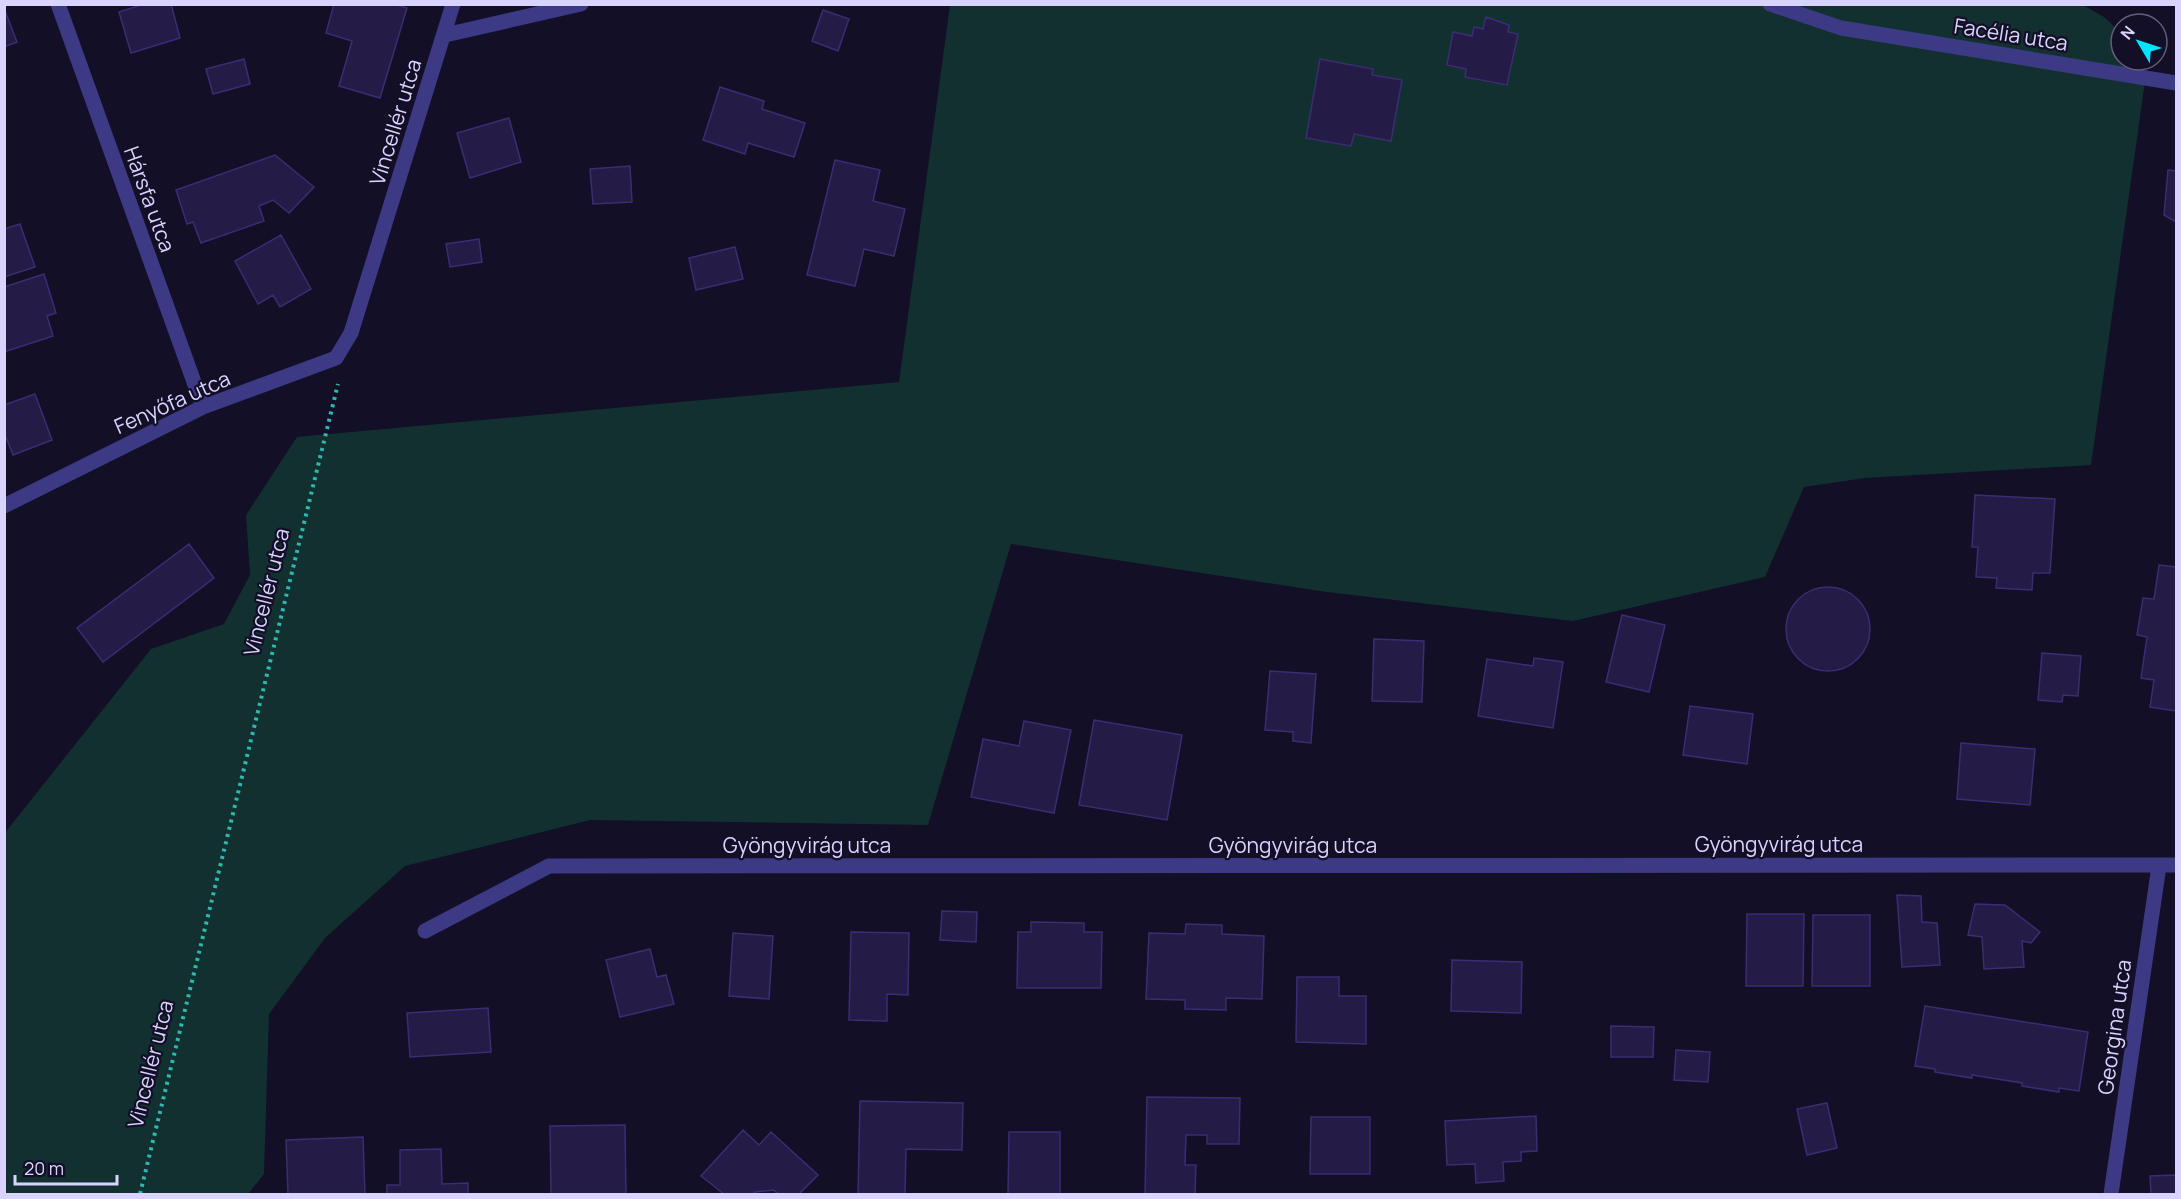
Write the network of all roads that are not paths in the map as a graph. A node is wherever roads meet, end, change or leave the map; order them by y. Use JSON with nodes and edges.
{"nodes":[{"id":1,"x":58,"y":4,"type":"edge"},
{"id":2,"x":453,"y":4,"type":"edge"},
{"id":3,"x":581,"y":4,"type":"edge"},
{"id":4,"x":1770,"y":4,"type":"edge"},
{"id":5,"x":445,"y":35,"type":"junction"},
{"id":6,"x":2176,"y":82,"type":"edge"},
{"id":7,"x":351,"y":333,"type":"joint"},
{"id":8,"x":203,"y":407,"type":"junction"},
{"id":9,"x":4,"y":506,"type":"edge"},
{"id":10,"x":2176,"y":865,"type":"edge"},
{"id":11,"x":2159,"y":866,"type":"junction"},
{"id":12,"x":425,"y":931,"type":"dead end"},
{"id":13,"x":2111,"y":1194,"type":"edge"}],
"edges":[{"from":1,"to":8,"type":"street","name":"Hársfa utca"},
{"from":2,"to":5,"type":"street","name":"Vincellér utca"},
{"from":3,"to":5,"type":"street"},
{"from":4,"to":6,"type":"street","name":"Facélia utca"},
{"from":5,"to":7,"type":"street","name":"Vincellér utca"},
{"from":7,"to":8,"type":"street","name":"Fenyőfa utca"},
{"from":8,"to":9,"type":"street","name":"Fenyőfa utca"},
{"from":10,"to":11,"type":"street","name":"Gyöngyvirág utca"},
{"from":11,"to":12,"type":"street","name":"Gyöngyvirág utca"},
{"from":11,"to":13,"type":"street","name":"Georgina utca"}]}
